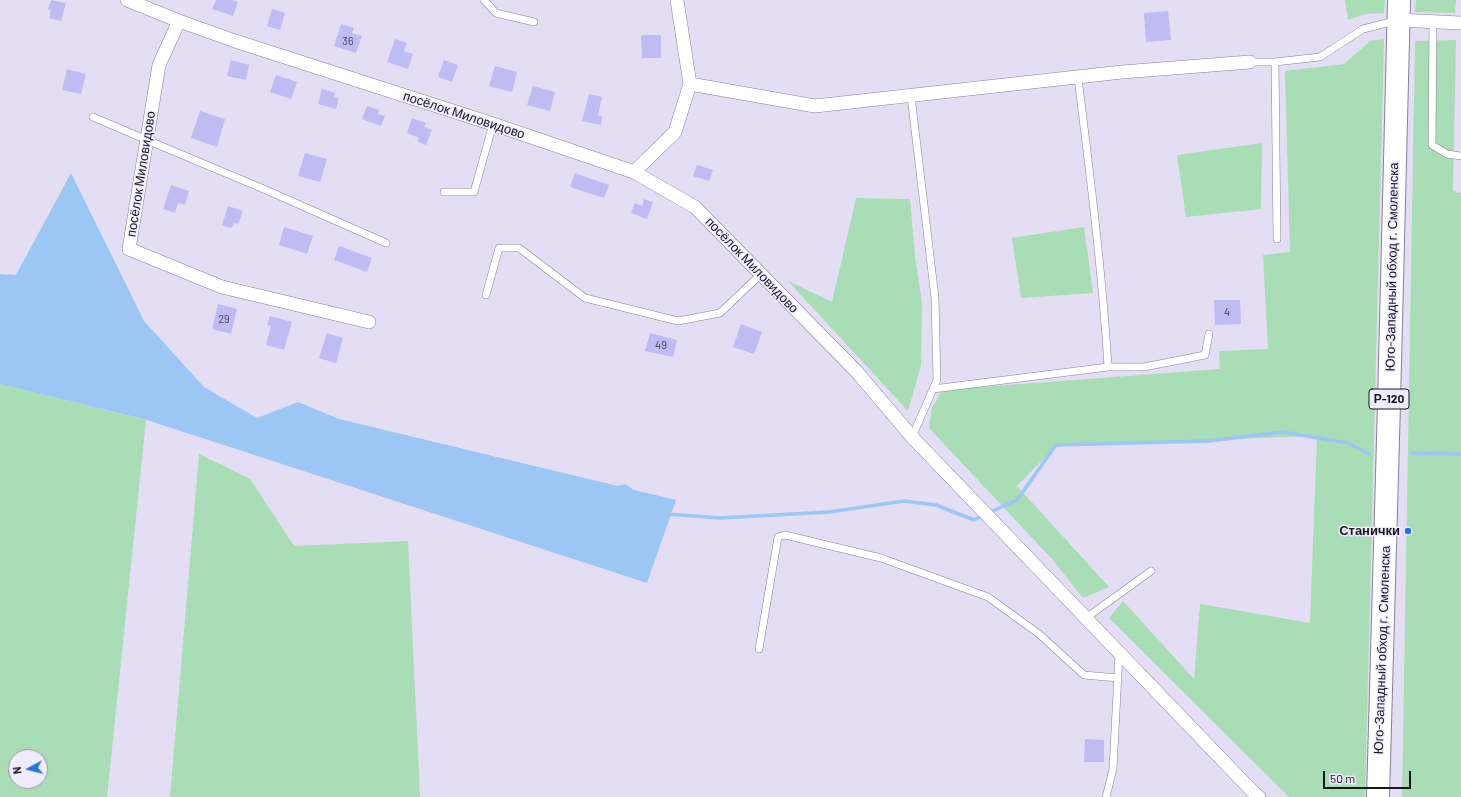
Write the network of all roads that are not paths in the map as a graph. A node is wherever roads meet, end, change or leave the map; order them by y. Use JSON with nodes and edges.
{"nodes":[{"id":1,"x":127,"y":0,"type":"edge"},
{"id":2,"x":484,"y":0,"type":"edge"},
{"id":3,"x":677,"y":0,"type":"edge"},
{"id":4,"x":1398,"y":10,"type":"edge"},
{"id":5,"x":180,"y":21,"type":"junction"},
{"id":6,"x":534,"y":22,"type":"dead end"},
{"id":7,"x":1433,"y":22,"type":"junction"},
{"id":8,"x":1461,"y":23,"type":"edge"},
{"id":9,"x":1250,"y":62,"type":"joint"},
{"id":10,"x":1275,"y":62,"type":"junction"},
{"id":11,"x":1078,"y":78,"type":"junction"},
{"id":12,"x":690,"y":84,"type":"junction"},
{"id":13,"x":911,"y":96,"type":"junction"},
{"id":14,"x":93,"y":117,"type":"dead end"},
{"id":15,"x":493,"y":124,"type":"junction"},
{"id":16,"x":147,"y":140,"type":"junction"},
{"id":17,"x":1461,"y":156,"type":"edge"},
{"id":18,"x":634,"y":172,"type":"junction"},
{"id":19,"x":444,"y":192,"type":"dead end"},
{"id":20,"x":1277,"y":239,"type":"dead end"},
{"id":21,"x":386,"y":243,"type":"dead end"},
{"id":22,"x":761,"y":274,"type":"junction"},
{"id":23,"x":486,"y":295,"type":"dead end"},
{"id":24,"x":369,"y":322,"type":"dead end"},
{"id":25,"x":1209,"y":334,"type":"dead end"},
{"id":26,"x":1108,"y":367,"type":"junction"},
{"id":27,"x":933,"y":389,"type":"junction"},
{"id":28,"x":912,"y":437,"type":"junction"},
{"id":29,"x":1151,"y":571,"type":"dead end"},
{"id":30,"x":1086,"y":618,"type":"junction"},
{"id":31,"x":759,"y":649,"type":"dead end"},
{"id":32,"x":1119,"y":653,"type":"junction"},
{"id":33,"x":1118,"y":678,"type":"junction"},
{"id":34,"x":1106,"y":797,"type":"edge"},
{"id":35,"x":1259,"y":797,"type":"edge"},
{"id":36,"x":1378,"y":797,"type":"edge"}],
"edges":[{"from":1,"to":5,"type":"street","name":"посёлок Миловидово"},
{"from":2,"to":6,"type":"lane"},
{"from":3,"to":12,"type":"street"},
{"from":4,"to":7,"type":"street"},
{"from":4,"to":10,"type":"lane"},
{"from":4,"to":36,"type":"highway","name":"Юго-Западный обход г. Смоленска","number":"Р-120"},
{"from":5,"to":15,"type":"street","name":"посёлок Миловидово"},
{"from":5,"to":16,"type":"street","name":"посёлок Миловидово"},
{"from":7,"to":8,"type":"street"},
{"from":7,"to":17,"type":"lane"},
{"from":9,"to":10,"type":"lane"},
{"from":9,"to":11,"type":"street"},
{"from":10,"to":20,"type":"lane"},
{"from":11,"to":13,"type":"street"},
{"from":11,"to":26,"type":"lane"},
{"from":12,"to":13,"type":"street"},
{"from":12,"to":18,"type":"street"},
{"from":13,"to":27,"type":"lane"},
{"from":14,"to":16,"type":"lane"},
{"from":15,"to":18,"type":"street","name":"посёлок Миловидово"},
{"from":15,"to":19,"type":"lane"},
{"from":16,"to":21,"type":"lane"},
{"from":16,"to":24,"type":"street","name":"посёлок Миловидово"},
{"from":18,"to":22,"type":"street","name":"посёлок Миловидово"},
{"from":22,"to":23,"type":"lane"},
{"from":22,"to":28,"type":"street","name":"посёлок Миловидово"},
{"from":25,"to":26,"type":"lane"},
{"from":26,"to":27,"type":"lane"},
{"from":27,"to":28,"type":"lane"},
{"from":28,"to":30,"type":"street","name":"посёлок Миловидово"},
{"from":29,"to":30,"type":"lane"},
{"from":30,"to":32,"type":"street","name":"посёлок Миловидово"},
{"from":31,"to":33,"type":"lane"},
{"from":32,"to":33,"type":"lane"},
{"from":32,"to":35,"type":"street","name":"посёлок Миловидово"},
{"from":33,"to":34,"type":"lane"}]}
